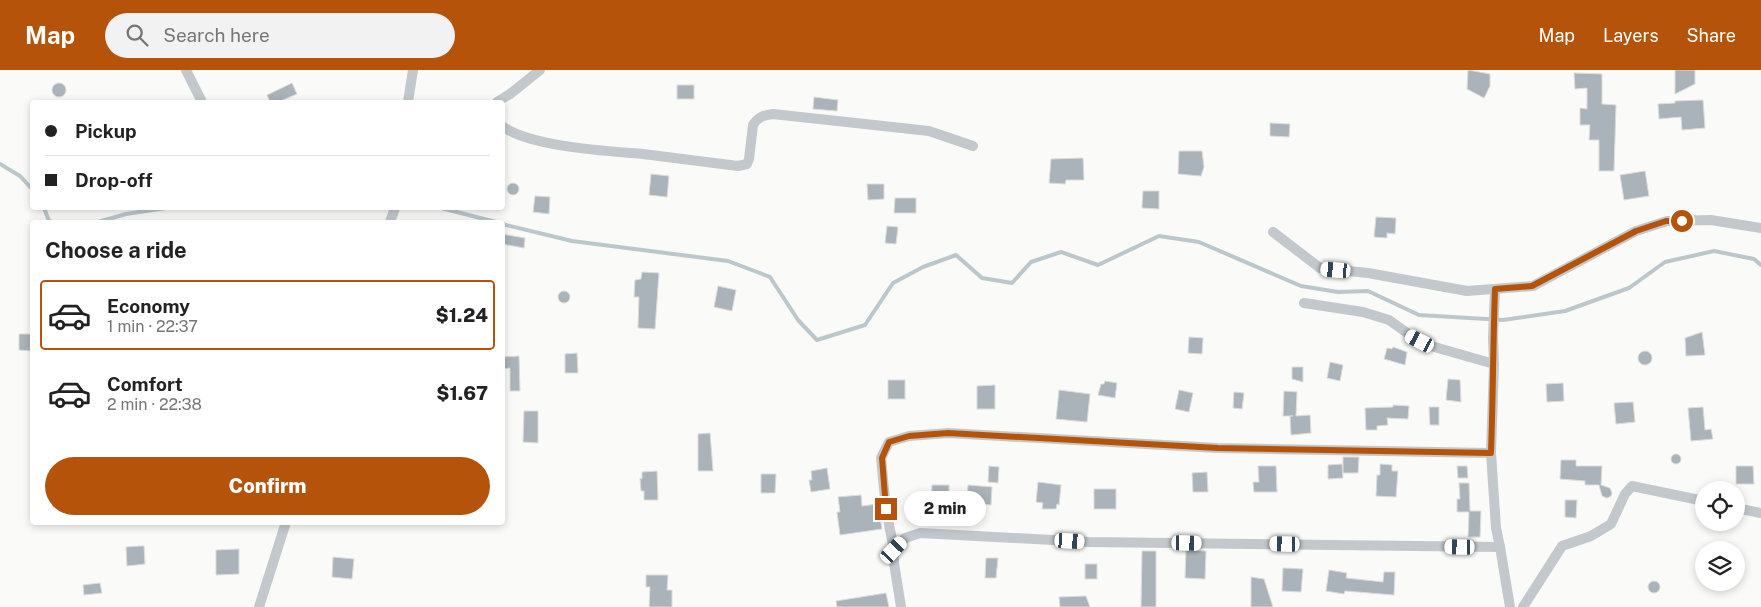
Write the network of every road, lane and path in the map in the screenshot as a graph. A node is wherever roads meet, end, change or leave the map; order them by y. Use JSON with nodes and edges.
{"nodes":[{"id":1,"x":186,"y":70,"type":"edge"},
{"id":2,"x":412,"y":70,"type":"edge"},
{"id":3,"x":540,"y":70,"type":"edge"},
{"id":4,"x":201,"y":100,"type":"edge"},
{"id":5,"x":408,"y":100,"type":"edge"},
{"id":6,"x":500,"y":100,"type":"edge"},
{"id":7,"x":505,"y":128,"type":"edge"},
{"id":8,"x":973,"y":146,"type":"dead end"},
{"id":9,"x":1761,"y":228,"type":"edge"},
{"id":10,"x":1273,"y":232,"type":"dead end"},
{"id":11,"x":1495,"y":289,"type":"junction"},
{"id":12,"x":1304,"y":303,"type":"dead end"},
{"id":13,"x":1494,"y":364,"type":"junction"},
{"id":14,"x":1491,"y":453,"type":"junction"},
{"id":15,"x":1695,"y":499,"type":"edge"},
{"id":16,"x":1745,"y":510,"type":"edge"},
{"id":17,"x":1761,"y":513,"type":"edge"},
{"id":18,"x":285,"y":525,"type":"edge"},
{"id":19,"x":1500,"y":547,"type":"junction"},
{"id":20,"x":894,"y":550,"type":"junction"},
{"id":21,"x":259,"y":607,"type":"edge"},
{"id":22,"x":901,"y":607,"type":"edge"},
{"id":23,"x":1510,"y":607,"type":"edge"},
{"id":24,"x":1523,"y":607,"type":"edge"}],
"edges":[{"from":1,"to":4,"type":"street"},
{"from":2,"to":5,"type":"street"},
{"from":3,"to":6,"type":"street"},
{"from":7,"to":8,"type":"street"},
{"from":9,"to":11,"type":"street"},
{"from":10,"to":11,"type":"street"},
{"from":11,"to":13,"type":"street"},
{"from":12,"to":13,"type":"street"},
{"from":13,"to":14,"type":"street"},
{"from":14,"to":19,"type":"street"},
{"from":14,"to":20,"type":"street"},
{"from":15,"to":24,"type":"street"},
{"from":16,"to":17,"type":"street"},
{"from":18,"to":21,"type":"street"},
{"from":19,"to":20,"type":"street"},
{"from":19,"to":23,"type":"street"},
{"from":20,"to":22,"type":"street"}]}
